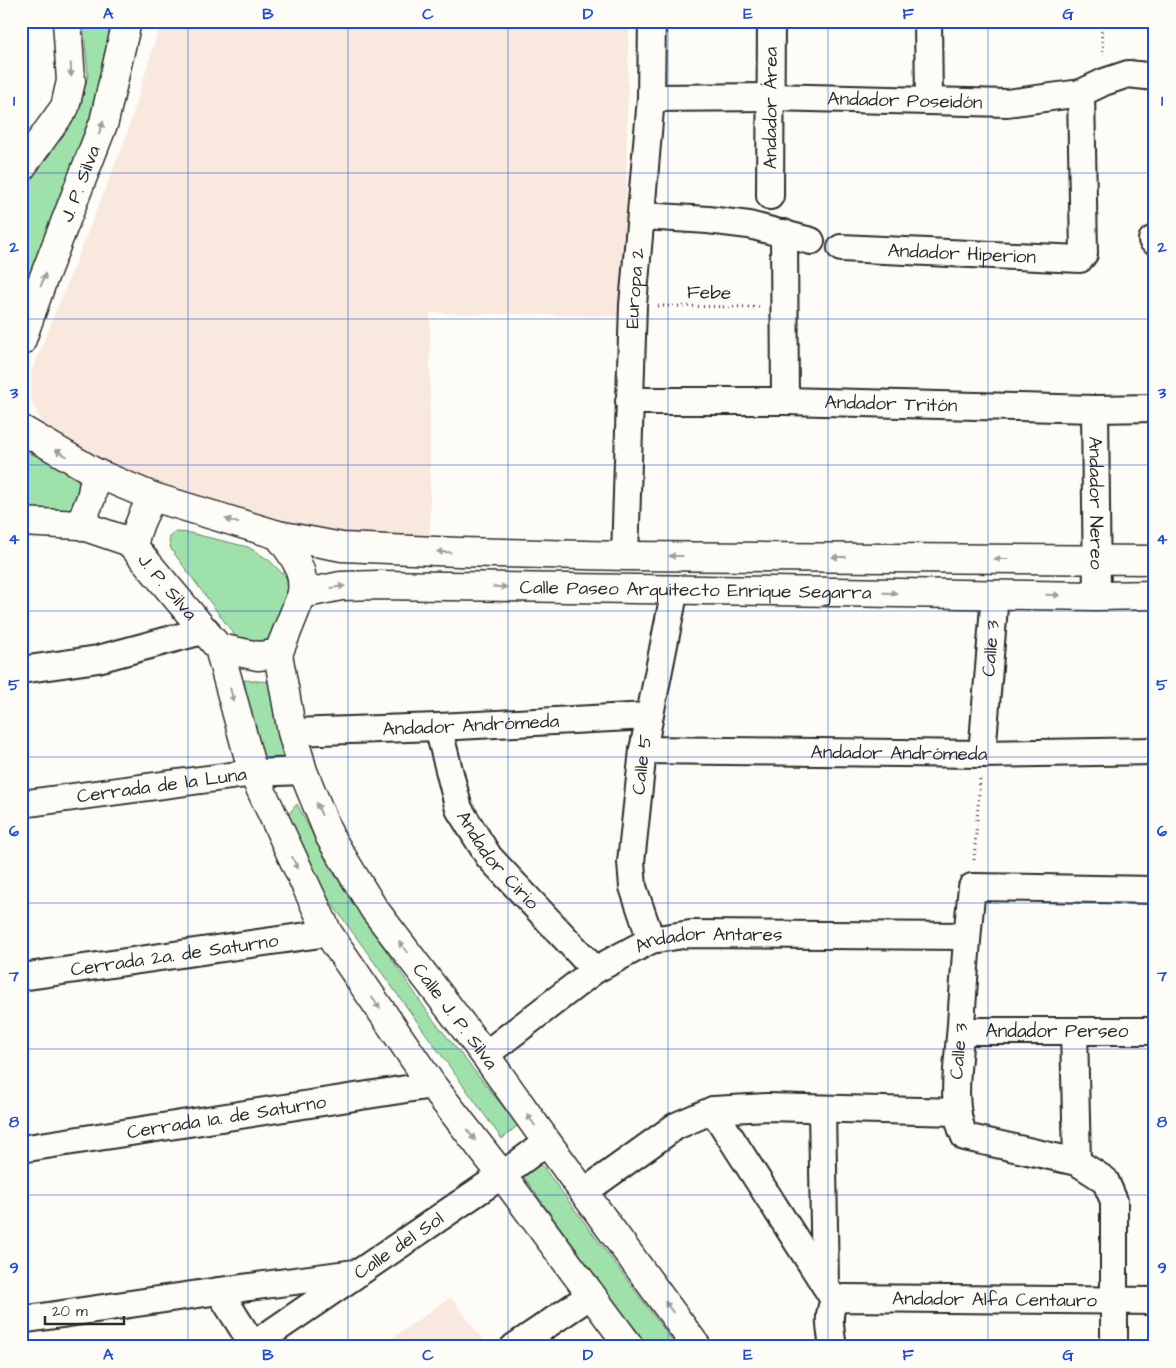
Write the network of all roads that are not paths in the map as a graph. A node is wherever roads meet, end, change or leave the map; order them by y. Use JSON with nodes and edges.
{"nodes":[{"id":1,"x":67,"y":21,"type":"edge"},
{"id":2,"x":127,"y":21,"type":"edge"},
{"id":3,"x":652,"y":21,"type":"edge"},
{"id":4,"x":771,"y":21,"type":"edge"},
{"id":5,"x":928,"y":21,"type":"edge"},
{"id":6,"x":1155,"y":78,"type":"edge"},
{"id":7,"x":1081,"y":93,"type":"junction"},
{"id":8,"x":771,"y":97,"type":"junction"},
{"id":9,"x":651,"y":98,"type":"junction"},
{"id":10,"x":929,"y":101,"type":"junction"},
{"id":11,"x":21,"y":168,"type":"edge"},
{"id":12,"x":770,"y":196,"type":"dead end"},
{"id":13,"x":642,"y":216,"type":"junction"},
{"id":14,"x":784,"y":233,"type":"junction"},
{"id":15,"x":811,"y":241,"type":"dead end"},
{"id":16,"x":841,"y":248,"type":"dead end"},
{"id":17,"x":21,"y":342,"type":"edge"},
{"id":18,"x":629,"y":401,"type":"junction"},
{"id":19,"x":785,"y":401,"type":"junction"},
{"id":20,"x":1155,"y":408,"type":"edge"},
{"id":21,"x":1095,"y":409,"type":"junction"},
{"id":22,"x":21,"y":429,"type":"edge"},
{"id":23,"x":96,"y":473,"type":"junction"},
{"id":24,"x":152,"y":497,"type":"junction"},
{"id":25,"x":21,"y":522,"type":"edge"},
{"id":26,"x":80,"y":525,"type":"junction"},
{"id":27,"x":278,"y":536,"type":"junction"},
{"id":28,"x":133,"y":546,"type":"junction"},
{"id":29,"x":625,"y":556,"type":"junction"},
{"id":30,"x":1096,"y":560,"type":"junction"},
{"id":31,"x":1155,"y":560,"type":"edge"},
{"id":32,"x":675,"y":589,"type":"junction"},
{"id":33,"x":302,"y":594,"type":"junction"},
{"id":34,"x":995,"y":594,"type":"junction"},
{"id":35,"x":1155,"y":595,"type":"edge"},
{"id":36,"x":1097,"y":596,"type":"junction"},
{"id":37,"x":212,"y":639,"type":"junction"},
{"id":38,"x":278,"y":654,"type":"junction"},
{"id":39,"x":21,"y":670,"type":"edge"},
{"id":40,"x":649,"y":716,"type":"junction"},
{"id":41,"x":438,"y":727,"type":"junction"},
{"id":42,"x":292,"y":732,"type":"junction"},
{"id":43,"x":643,"y":750,"type":"junction"},
{"id":44,"x":1155,"y":751,"type":"edge"},
{"id":45,"x":982,"y":754,"type":"junction"},
{"id":46,"x":303,"y":771,"type":"junction"},
{"id":47,"x":252,"y":773,"type":"junction"},
{"id":48,"x":21,"y":804,"type":"edge"},
{"id":49,"x":1155,"y":890,"type":"edge"},
{"id":50,"x":328,"y":934,"type":"junction"},
{"id":51,"x":967,"y":936,"type":"junction"},
{"id":52,"x":651,"y":940,"type":"junction"},
{"id":53,"x":595,"y":970,"type":"junction"},
{"id":54,"x":21,"y":977,"type":"edge"},
{"id":55,"x":961,"y":1031,"type":"junction"},
{"id":56,"x":1074,"y":1032,"type":"junction"},
{"id":57,"x":1155,"y":1032,"type":"edge"},
{"id":58,"x":485,"y":1055,"type":"junction"},
{"id":59,"x":432,"y":1084,"type":"junction"},
{"id":60,"x":714,"y":1110,"type":"junction"},
{"id":61,"x":822,"y":1110,"type":"junction"},
{"id":62,"x":957,"y":1112,"type":"junction"},
{"id":63,"x":546,"y":1142,"type":"junction"},
{"id":64,"x":21,"y":1149,"type":"edge"},
{"id":65,"x":1077,"y":1162,"type":"junction"},
{"id":66,"x":502,"y":1175,"type":"junction"},
{"id":67,"x":584,"y":1192,"type":"junction"},
{"id":68,"x":358,"y":1273,"type":"junction"},
{"id":69,"x":219,"y":1291,"type":"junction"},
{"id":70,"x":830,"y":1293,"type":"junction"},
{"id":71,"x":591,"y":1296,"type":"junction"},
{"id":72,"x":1114,"y":1301,"type":"junction"},
{"id":73,"x":1155,"y":1301,"type":"edge"},
{"id":74,"x":21,"y":1320,"type":"edge"},
{"id":75,"x":252,"y":1346,"type":"edge"},
{"id":76,"x":514,"y":1347,"type":"edge"},
{"id":77,"x":630,"y":1347,"type":"edge"},
{"id":78,"x":697,"y":1347,"type":"edge"},
{"id":79,"x":832,"y":1347,"type":"edge"},
{"id":80,"x":1114,"y":1347,"type":"edge"}],
"edges":[{"from":1,"to":11,"type":"street","one_way":true},
{"from":17,"to":2,"type":"street","name":"J. P. Silva","one_way":true},
{"from":3,"to":9,"type":"street","name":"Europa 2"},
{"from":4,"to":8,"type":"street","name":"Andador Área"},
{"from":5,"to":10,"type":"street"},
{"from":6,"to":7,"type":"street","name":"Andador Poseidón"},
{"from":7,"to":10,"type":"street","name":"Andador Poseidón"},
{"from":7,"to":16,"type":"street","name":"Andador Hiperion"},
{"from":8,"to":9,"type":"street","name":"Andador Poseidón"},
{"from":8,"to":10,"type":"street","name":"Andador Poseidón"},
{"from":8,"to":12,"type":"street","name":"Andador Área"},
{"from":9,"to":13,"type":"street","name":"Europa 2"},
{"from":13,"to":14,"type":"street"},
{"from":13,"to":18,"type":"street","name":"Europa 2"},
{"from":14,"to":15,"type":"street"},
{"from":14,"to":19,"type":"street"},
{"from":18,"to":19,"type":"street","name":"Andador Tritón"},
{"from":18,"to":29,"type":"street","name":"Europa 2"},
{"from":19,"to":21,"type":"street","name":"Andador Tritón"},
{"from":20,"to":21,"type":"street","name":"Andador Tritón"},
{"from":21,"to":30,"type":"street","name":"Andador Nereo"},
{"from":23,"to":22,"type":"street","one_way":true},
{"from":23,"to":24,"type":"street"},
{"from":23,"to":26,"type":"street"},
{"from":27,"to":24,"type":"street","one_way":true},
{"from":24,"to":28,"type":"street"},
{"from":25,"to":26,"type":"street","name":"J. P. Silva"},
{"from":26,"to":28,"type":"street","name":"J. P. Silva"},
{"from":29,"to":27,"type":"street","name":"Calle Paseo Arquitecto Enrique Segarra","one_way":true},
{"from":27,"to":33,"type":"street"},
{"from":28,"to":37,"type":"street","name":"J. P. Silva"},
{"from":30,"to":29,"type":"street","name":"Calle Paseo Arquitecto Enrique Segarra","one_way":true},
{"from":30,"to":31,"type":"street","name":"Calle Paseo Arquitecto Enrique Segarra"},
{"from":30,"to":36,"type":"street","name":"Andador Nereo"},
{"from":33,"to":32,"type":"street","name":"Calle Paseo Arquitecto Enrique Segarra","one_way":true},
{"from":32,"to":34,"type":"street","name":"Calle Paseo Arquitecto Enrique Segarra","one_way":true},
{"from":32,"to":40,"type":"street","name":"Calle 5"},
{"from":33,"to":38,"type":"street"},
{"from":34,"to":36,"type":"street","name":"Calle Paseo Arquitecto Enrique Segarra","one_way":true},
{"from":34,"to":45,"type":"street","name":"Calle 3"},
{"from":35,"to":36,"type":"street","name":"Calle Paseo Arquitecto Enrique Segarra"},
{"from":37,"to":38,"type":"street"},
{"from":37,"to":39,"type":"street"},
{"from":37,"to":47,"type":"street","one_way":true},
{"from":38,"to":42,"type":"street","name":"Calle J. P. Silva"},
{"from":40,"to":41,"type":"street","name":"Andador Andrómeda"},
{"from":40,"to":43,"type":"street","name":"Calle 5"},
{"from":41,"to":42,"type":"street","name":"Andador Andrómeda"},
{"from":41,"to":53,"type":"street","name":"Andador Cirio"},
{"from":42,"to":46,"type":"street","name":"Calle J. P. Silva"},
{"from":43,"to":45,"type":"street","name":"Andador Andrómeda"},
{"from":43,"to":52,"type":"street","name":"Calle 5"},
{"from":44,"to":45,"type":"street","name":"Andador Andrómeda"},
{"from":46,"to":47,"type":"street","name":"Cerrada de la Luna"},
{"from":58,"to":46,"type":"street","name":"Calle J. P. Silva","one_way":true},
{"from":47,"to":48,"type":"street","name":"Cerrada de la Luna"},
{"from":47,"to":50,"type":"street","one_way":true},
{"from":49,"to":51,"type":"street","name":"Calle 3"},
{"from":50,"to":54,"type":"street","name":"Cerrada 2a. de Saturno"},
{"from":50,"to":59,"type":"street","one_way":true},
{"from":51,"to":52,"type":"street","name":"Andador Antares"},
{"from":51,"to":55,"type":"street","name":"Calle 3"},
{"from":52,"to":53,"type":"street","name":"Andador Antares"},
{"from":53,"to":58,"type":"street","name":"Andador Antares"},
{"from":55,"to":56,"type":"street","name":"Andador Perseo"},
{"from":55,"to":62,"type":"street","name":"Calle 3"},
{"from":56,"to":57,"type":"street","name":"Andador Perseo"},
{"from":56,"to":65,"type":"street"},
{"from":63,"to":58,"type":"street","name":"Calle J. P. Silva","one_way":true},
{"from":59,"to":64,"type":"street","name":"Cerrada 1a. de Saturno"},
{"from":59,"to":66,"type":"street","one_way":true},
{"from":60,"to":61,"type":"street"},
{"from":60,"to":67,"type":"street"},
{"from":60,"to":70,"type":"street"},
{"from":61,"to":62,"type":"street"},
{"from":61,"to":70,"type":"street"},
{"from":62,"to":65,"type":"street","name":"Calle 3"},
{"from":63,"to":66,"type":"street","name":"Calle del Sol"},
{"from":63,"to":67,"type":"street","name":"Calle J. P. Silva"},
{"from":65,"to":72,"type":"street"},
{"from":66,"to":68,"type":"street","name":"Calle del Sol"},
{"from":66,"to":71,"type":"street"},
{"from":78,"to":67,"type":"street","name":"Calle J. P. Silva","one_way":true},
{"from":68,"to":69,"type":"street"},
{"from":68,"to":75,"type":"street","name":"Calle del Sol"},
{"from":69,"to":74,"type":"street"},
{"from":69,"to":75,"type":"street"},
{"from":70,"to":72,"type":"street","name":"Andador Alfa Centauro"},
{"from":70,"to":79,"type":"street"},
{"from":71,"to":76,"type":"street"},
{"from":71,"to":77,"type":"street"},
{"from":72,"to":73,"type":"street","name":"Andador Alfa Centauro"},
{"from":72,"to":80,"type":"street"}]}
